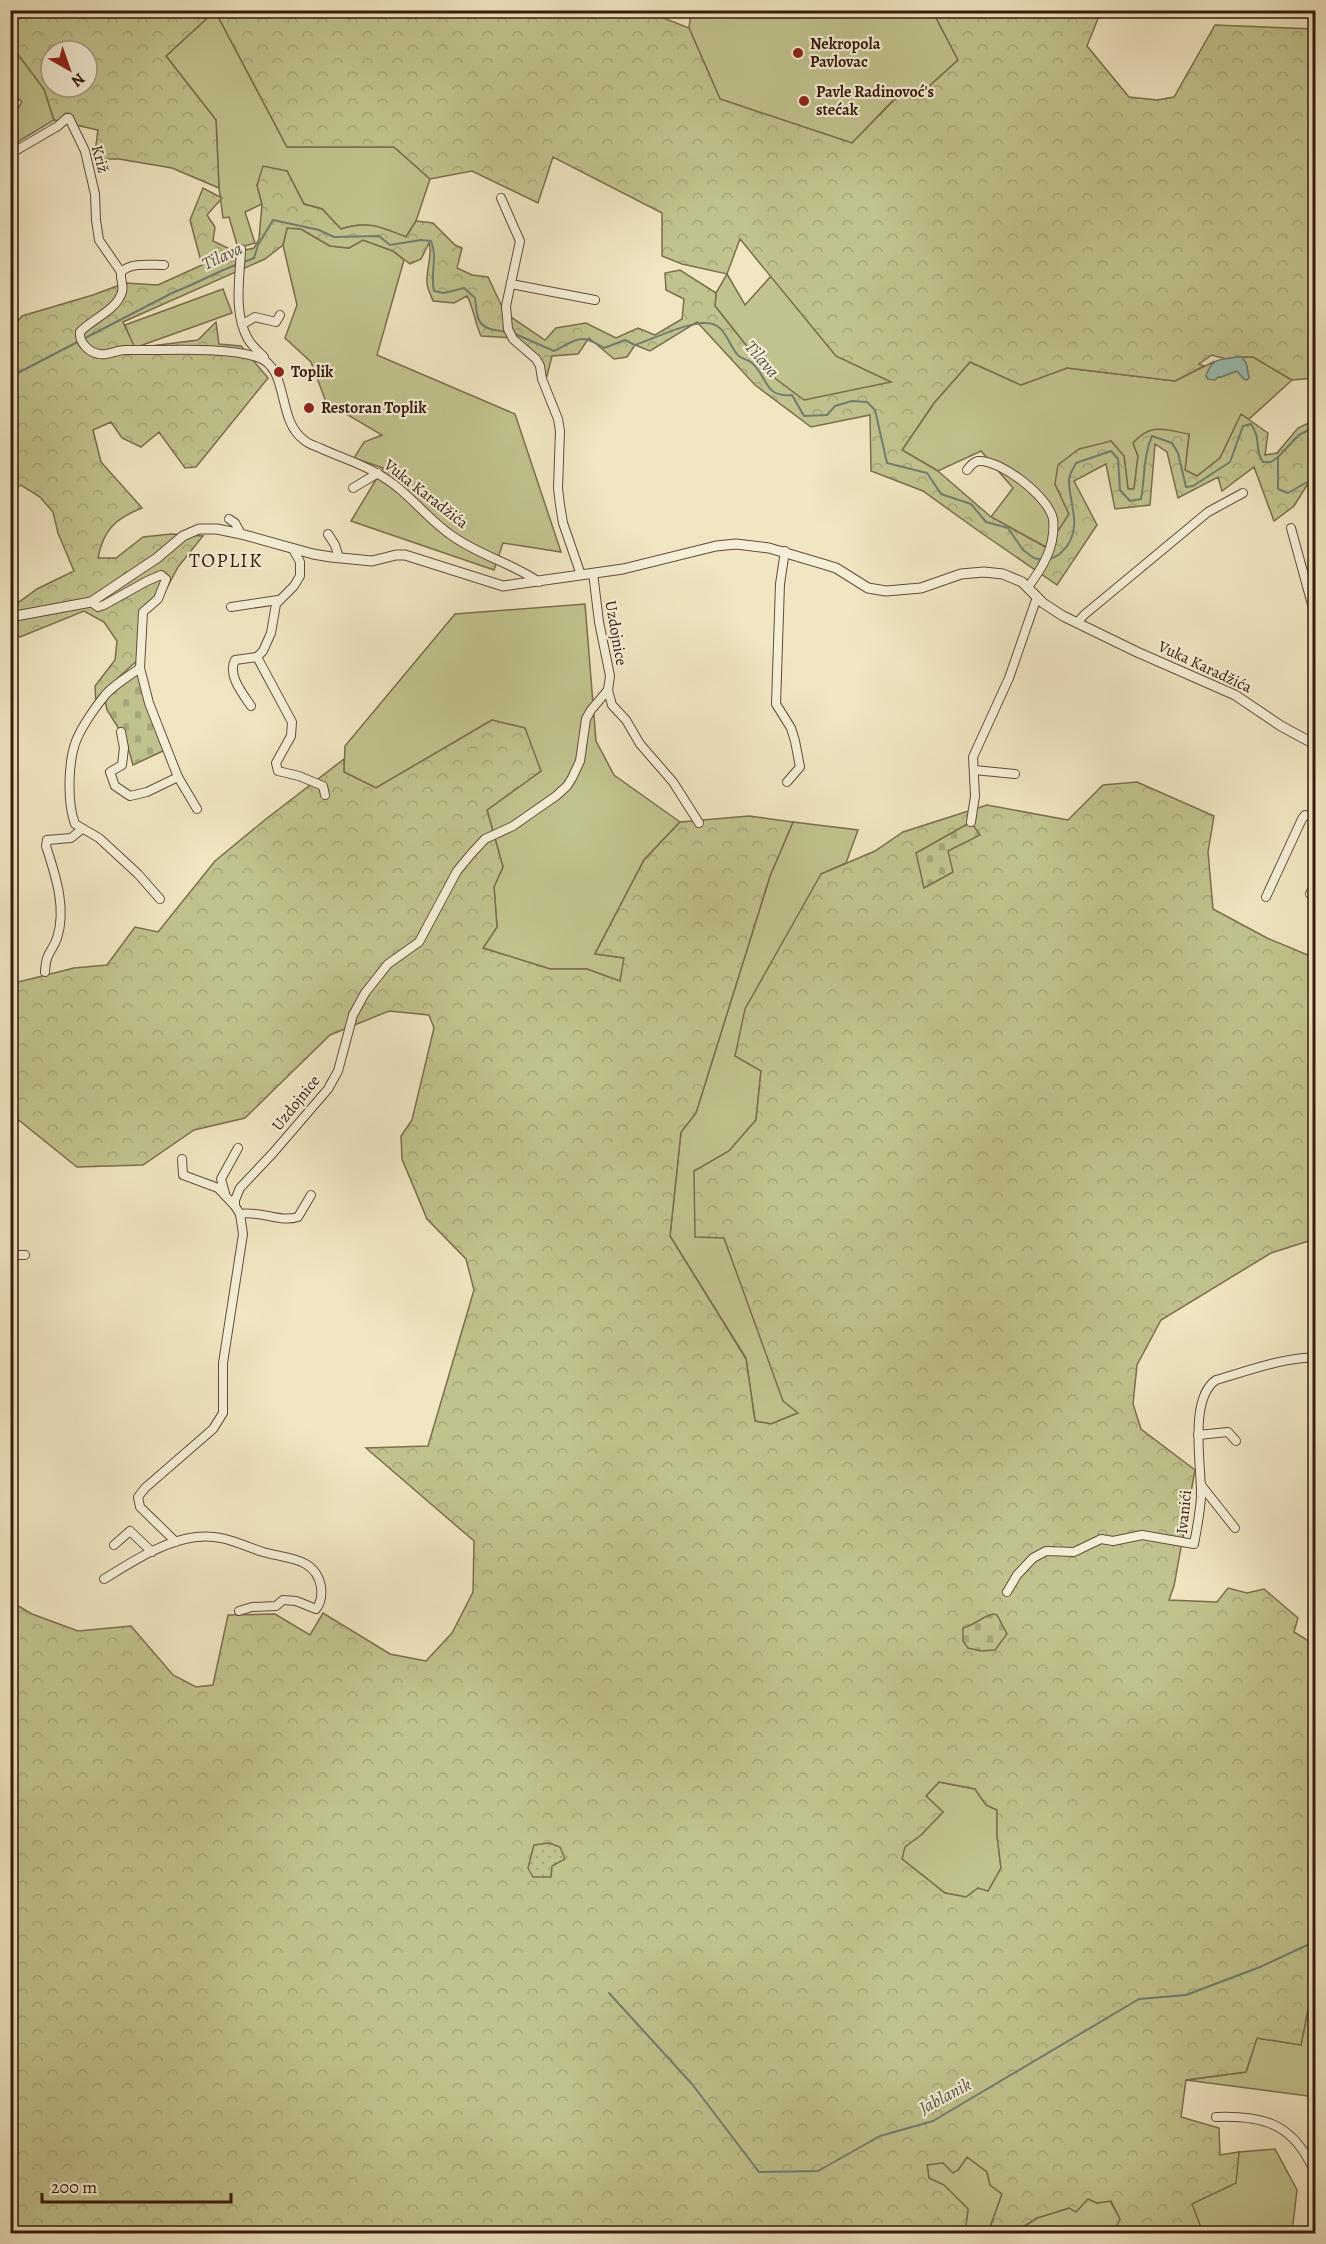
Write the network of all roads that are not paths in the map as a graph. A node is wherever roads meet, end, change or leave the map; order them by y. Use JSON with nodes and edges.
{"nodes":[{"id":1,"x":10,"y":154,"type":"edge"},
{"id":2,"x":501,"y":198,"type":"dead end"},
{"id":3,"x":241,"y":249,"type":"dead end"},
{"id":4,"x":164,"y":265,"type":"dead end"},
{"id":5,"x":121,"y":272,"type":"junction"},
{"id":6,"x":511,"y":285,"type":"junction"},
{"id":7,"x":595,"y":300,"type":"dead end"},
{"id":8,"x":280,"y":315,"type":"dead end"},
{"id":9,"x":243,"y":324,"type":"junction"},
{"id":10,"x":269,"y":363,"type":"junction"},
{"id":11,"x":967,"y":470,"type":"dead end"},
{"id":12,"x":378,"y":473,"type":"junction"},
{"id":13,"x":352,"y":477,"type":"dead end"},
{"id":14,"x":361,"y":483,"type":"junction"},
{"id":15,"x":353,"y":488,"type":"dead end"},
{"id":16,"x":1243,"y":493,"type":"dead end"},
{"id":17,"x":229,"y":519,"type":"dead end"},
{"id":18,"x":1291,"y":528,"type":"dead end"},
{"id":19,"x":241,"y":534,"type":"junction"},
{"id":20,"x":328,"y":534,"type":"dead end"},
{"id":21,"x":293,"y":549,"type":"junction"},
{"id":22,"x":784,"y":552,"type":"junction"},
{"id":23,"x":339,"y":558,"type":"junction"},
{"id":24,"x":593,"y":573,"type":"junction"},
{"id":25,"x":581,"y":575,"type":"junction"},
{"id":26,"x":539,"y":582,"type":"junction"},
{"id":27,"x":1028,"y":587,"type":"junction"},
{"id":28,"x":1037,"y":597,"type":"junction"},
{"id":29,"x":278,"y":600,"type":"junction"},
{"id":30,"x":91,"y":602,"type":"junction"},
{"id":31,"x":231,"y":607,"type":"dead end"},
{"id":32,"x":10,"y":617,"type":"edge"},
{"id":33,"x":1316,"y":619,"type":"edge"},
{"id":34,"x":1078,"y":622,"type":"junction"},
{"id":35,"x":257,"y":657,"type":"junction"},
{"id":36,"x":140,"y":668,"type":"junction"},
{"id":37,"x":608,"y":690,"type":"junction"},
{"id":38,"x":251,"y":706,"type":"dead end"},
{"id":39,"x":121,"y":732,"type":"dead end"},
{"id":40,"x":1316,"y":745,"type":"edge"},
{"id":41,"x":974,"y":770,"type":"junction"},
{"id":42,"x":1016,"y":774,"type":"dead end"},
{"id":43,"x":178,"y":777,"type":"junction"},
{"id":44,"x":787,"y":782,"type":"dead end"},
{"id":45,"x":325,"y":795,"type":"dead end"},
{"id":46,"x":197,"y":809,"type":"dead end"},
{"id":47,"x":1316,"y":818,"type":"edge"},
{"id":48,"x":971,"y":822,"type":"dead end"},
{"id":49,"x":699,"y":823,"type":"dead end"},
{"id":50,"x":82,"y":829,"type":"junction"},
{"id":51,"x":1316,"y":882,"type":"edge"},
{"id":52,"x":1310,"y":894,"type":"dead end"},
{"id":53,"x":1266,"y":897,"type":"dead end"},
{"id":54,"x":160,"y":899,"type":"dead end"},
{"id":55,"x":45,"y":972,"type":"dead end"},
{"id":56,"x":238,"y":1149,"type":"dead end"},
{"id":57,"x":182,"y":1159,"type":"dead end"},
{"id":58,"x":226,"y":1194,"type":"junction"},
{"id":59,"x":311,"y":1195,"type":"dead end"},
{"id":60,"x":238,"y":1210,"type":"junction"},
{"id":61,"x":10,"y":1255,"type":"edge"},
{"id":62,"x":25,"y":1255,"type":"dead end"},
{"id":63,"x":1316,"y":1358,"type":"edge"},
{"id":64,"x":1198,"y":1435,"type":"junction"},
{"id":65,"x":1236,"y":1441,"type":"dead end"},
{"id":66,"x":1201,"y":1485,"type":"junction"},
{"id":67,"x":1235,"y":1528,"type":"dead end"},
{"id":68,"x":176,"y":1542,"type":"junction"},
{"id":69,"x":114,"y":1545,"type":"dead end"},
{"id":70,"x":152,"y":1552,"type":"junction"},
{"id":71,"x":104,"y":1579,"type":"dead end"},
{"id":72,"x":1316,"y":1581,"type":"edge"},
{"id":73,"x":1007,"y":1592,"type":"dead end"},
{"id":74,"x":1316,"y":1595,"type":"edge"},
{"id":75,"x":239,"y":1611,"type":"dead end"},
{"id":76,"x":1216,"y":2117,"type":"dead end"},
{"id":77,"x":1316,"y":2175,"type":"edge"}],
"edges":[{"from":1,"to":5,"type":"street","name":"Križ"},
{"from":2,"to":6,"type":"street"},
{"from":3,"to":9,"type":"street","name":"Vuka Karadžića"},
{"from":4,"to":5,"type":"street"},
{"from":5,"to":10,"type":"street"},
{"from":6,"to":7,"type":"street"},
{"from":6,"to":25,"type":"street"},
{"from":8,"to":9,"type":"street"},
{"from":9,"to":10,"type":"street","name":"Vuka Karadžića"},
{"from":10,"to":12,"type":"street","name":"Vuka Karadžića"},
{"from":11,"to":27,"type":"street"},
{"from":12,"to":14,"type":"street"},
{"from":12,"to":26,"type":"street","name":"Vuka Karadžića"},
{"from":13,"to":14,"type":"street"},
{"from":14,"to":15,"type":"street"},
{"from":16,"to":34,"type":"street"},
{"from":17,"to":19,"type":"street"},
{"from":18,"to":33,"type":"street"},
{"from":19,"to":21,"type":"street","name":"Vuka Karadžića"},
{"from":19,"to":30,"type":"street","name":"Vuka Karadžića"},
{"from":20,"to":23,"type":"street"},
{"from":21,"to":23,"type":"street","name":"Vuka Karadžića"},
{"from":21,"to":29,"type":"street"},
{"from":22,"to":24,"type":"street","name":"Vuka Karadžića"},
{"from":22,"to":27,"type":"street","name":"Vuka Karadžića"},
{"from":22,"to":44,"type":"street"},
{"from":23,"to":26,"type":"street","name":"Vuka Karadžića"},
{"from":24,"to":25,"type":"street","name":"Vuka Karadžića"},
{"from":24,"to":37,"type":"street","name":"Uzdojnice"},
{"from":25,"to":26,"type":"street","name":"Vuka Karadžića"},
{"from":27,"to":28,"type":"street","name":"Vuka Karadžića"},
{"from":28,"to":34,"type":"street","name":"Vuka Karadžića"},
{"from":28,"to":41,"type":"street"},
{"from":29,"to":31,"type":"street"},
{"from":29,"to":35,"type":"street"},
{"from":30,"to":32,"type":"street","name":"Vuka Karadžića"},
{"from":30,"to":36,"type":"street","name":"Vuka Karadžića"},
{"from":34,"to":40,"type":"street","name":"Vuka Karadžića"},
{"from":35,"to":38,"type":"street"},
{"from":35,"to":45,"type":"street"},
{"from":36,"to":43,"type":"street","name":"Vuka Karadžića"},
{"from":36,"to":50,"type":"street"},
{"from":37,"to":49,"type":"street"},
{"from":37,"to":60,"type":"street","name":"Uzdojnice"},
{"from":39,"to":43,"type":"street"},
{"from":41,"to":42,"type":"street"},
{"from":41,"to":48,"type":"street"},
{"from":43,"to":46,"type":"street","name":"Vuka Karadžića"},
{"from":47,"to":53,"type":"street"},
{"from":50,"to":54,"type":"street"},
{"from":50,"to":55,"type":"street"},
{"from":51,"to":52,"type":"street"},
{"from":56,"to":58,"type":"street"},
{"from":57,"to":58,"type":"street"},
{"from":58,"to":60,"type":"street"},
{"from":59,"to":60,"type":"street"},
{"from":60,"to":68,"type":"street","name":"Uzdojnice"},
{"from":61,"to":62,"type":"street"},
{"from":63,"to":64,"type":"street","name":"Ivanići"},
{"from":64,"to":65,"type":"street"},
{"from":64,"to":66,"type":"street","name":"Ivanići"},
{"from":66,"to":67,"type":"street"},
{"from":66,"to":73,"type":"street","name":"Ivanići"},
{"from":68,"to":70,"type":"street"},
{"from":68,"to":75,"type":"street"},
{"from":69,"to":70,"type":"street"},
{"from":70,"to":71,"type":"street"},
{"from":72,"to":74,"type":"street"},
{"from":76,"to":77,"type":"street"}]}
